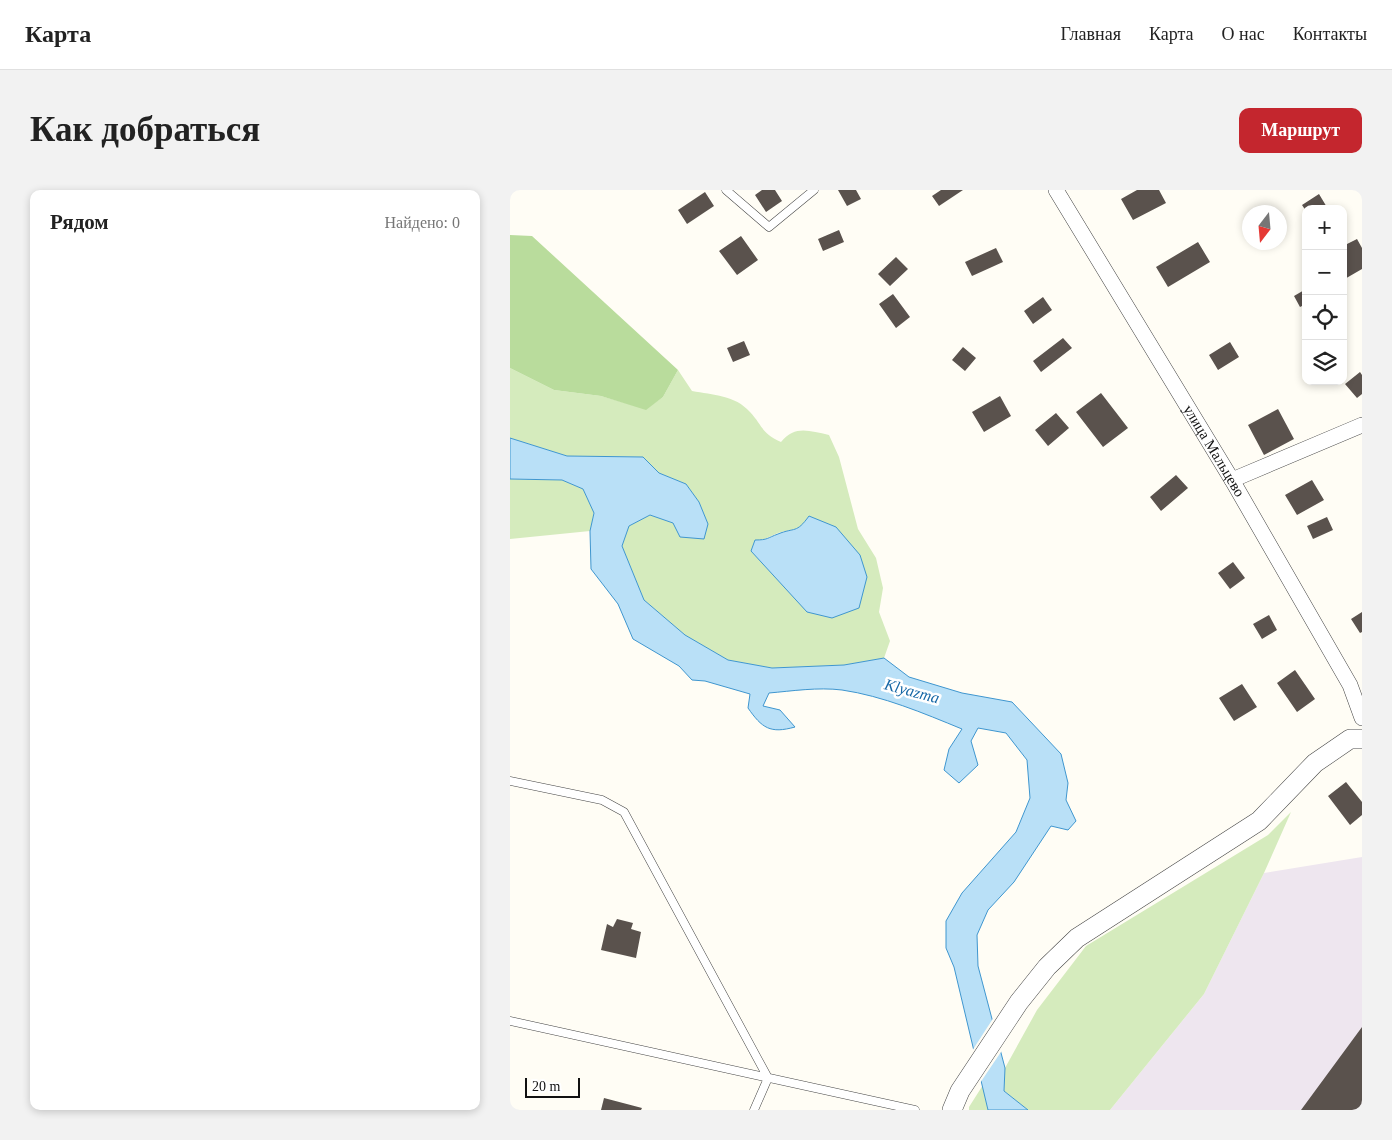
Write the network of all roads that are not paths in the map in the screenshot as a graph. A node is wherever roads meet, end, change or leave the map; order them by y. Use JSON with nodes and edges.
{"nodes":[{"id":1,"x":726,"y":190,"type":"edge"},
{"id":2,"x":814,"y":190,"type":"edge"},
{"id":3,"x":1056,"y":190,"type":"edge"},
{"id":4,"x":1362,"y":425,"type":"edge"},
{"id":5,"x":1232,"y":480,"type":"junction"},
{"id":6,"x":1362,"y":718,"type":"edge"},
{"id":7,"x":1362,"y":739,"type":"edge"},
{"id":8,"x":510,"y":781,"type":"edge"},
{"id":9,"x":510,"y":1022,"type":"edge"},
{"id":10,"x":768,"y":1078,"type":"junction"},
{"id":11,"x":754,"y":1110,"type":"edge"},
{"id":12,"x":915,"y":1110,"type":"edge"},
{"id":13,"x":952,"y":1110,"type":"edge"}],
"edges":[{"from":1,"to":2,"type":"lane"},
{"from":3,"to":5,"type":"street","name":"улица Мальцево"},
{"from":4,"to":5,"type":"street"},
{"from":5,"to":6,"type":"street","name":"улица Мальцево"},
{"from":7,"to":13,"type":"street"},
{"from":8,"to":10,"type":"lane"},
{"from":9,"to":10,"type":"lane"},
{"from":10,"to":11,"type":"lane"},
{"from":10,"to":12,"type":"lane"}]}
